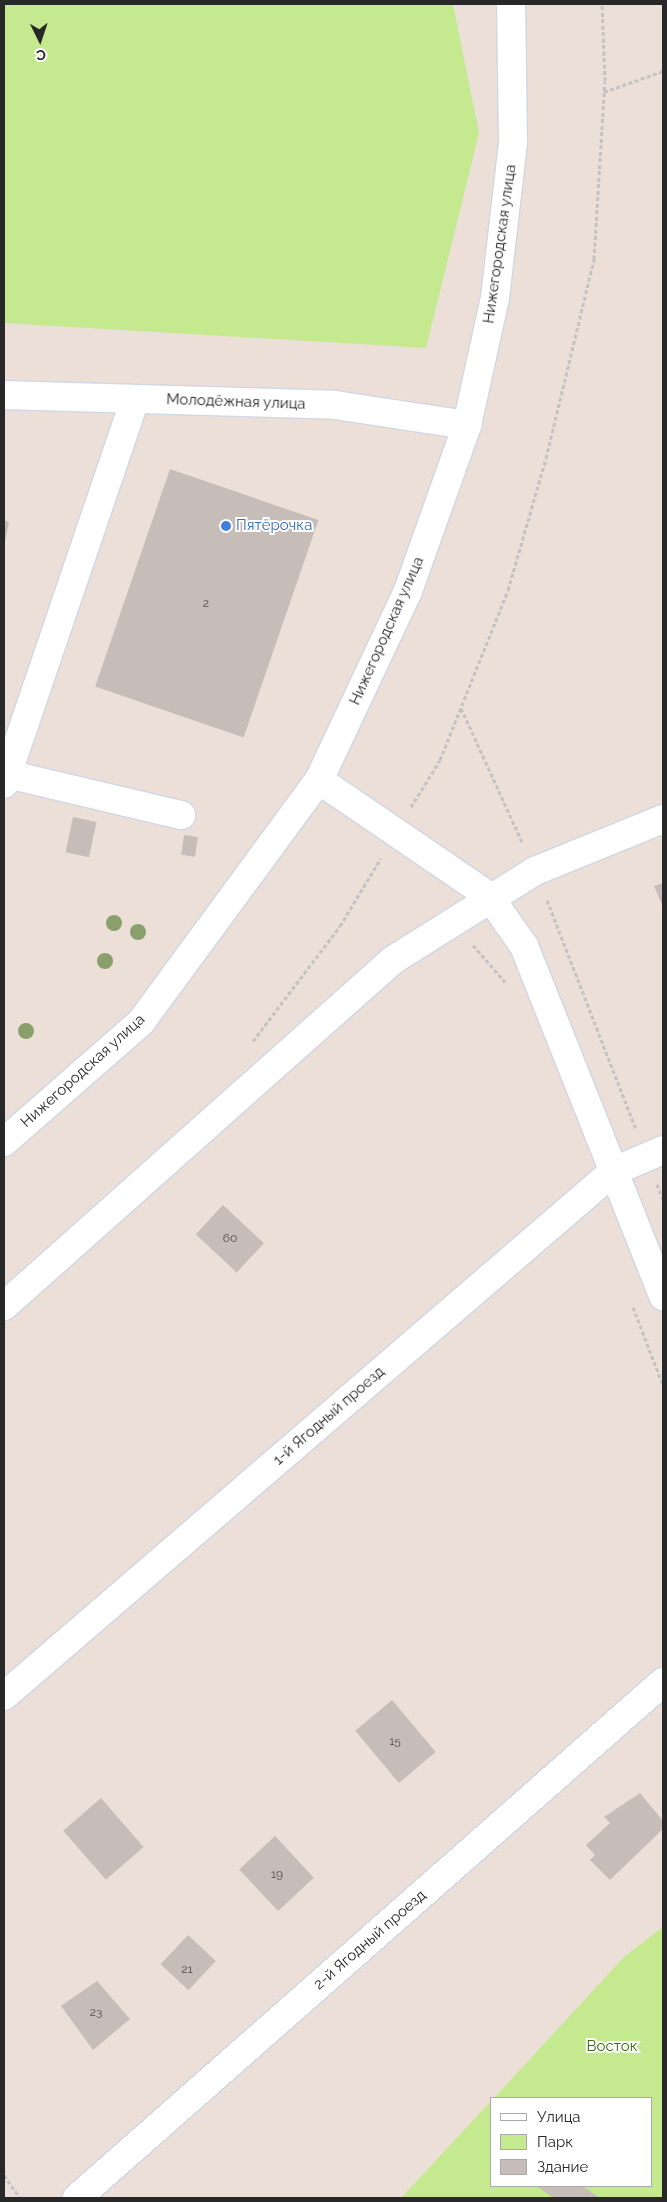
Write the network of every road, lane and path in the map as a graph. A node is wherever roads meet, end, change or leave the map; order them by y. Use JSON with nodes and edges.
{"nodes":[{"id":1,"x":511,"y":4,"type":"edge"},
{"id":2,"x":602,"y":4,"type":"edge"},
{"id":3,"x":663,"y":71,"type":"edge"},
{"id":4,"x":604,"y":92,"type":"junction"},
{"id":5,"x":4,"y":395,"type":"edge"},
{"id":6,"x":136,"y":400,"type":"junction"},
{"id":7,"x":467,"y":425,"type":"junction"},
{"id":8,"x":461,"y":708,"type":"junction"},
{"id":9,"x":5,"y":779,"type":"edge"},
{"id":10,"x":319,"y":780,"type":"junction"},
{"id":11,"x":181,"y":815,"type":"dead end"},
{"id":12,"x":663,"y":819,"type":"edge"},
{"id":13,"x":396,"y":833,"type":"junction"},
{"id":14,"x":535,"y":871,"type":"junction"},
{"id":15,"x":489,"y":896,"type":"junction"},
{"id":16,"x":452,"y":921,"type":"junction"},
{"id":17,"x":509,"y":991,"type":"dead end"},
{"id":18,"x":248,"y":1046,"type":"dead end"},
{"id":19,"x":4,"y":1142,"type":"edge"},
{"id":20,"x":655,"y":1153,"type":"edge"},
{"id":21,"x":614,"y":1170,"type":"junction"},
{"id":22,"x":663,"y":1200,"type":"edge"},
{"id":23,"x":663,"y":1296,"type":"edge"},
{"id":24,"x":631,"y":1303,"type":"dead end"},
{"id":25,"x":4,"y":1306,"type":"edge"},
{"id":26,"x":663,"y":1385,"type":"edge"},
{"id":27,"x":663,"y":1682,"type":"edge"},
{"id":28,"x":4,"y":1696,"type":"edge"},
{"id":29,"x":4,"y":2175,"type":"edge"},
{"id":30,"x":20,"y":2198,"type":"edge"},
{"id":31,"x":77,"y":2198,"type":"edge"}],
"edges":[{"from":1,"to":7,"type":"street","name":"Нижегородская улица"},
{"from":2,"to":4,"type":"path"},
{"from":3,"to":4,"type":"path"},
{"from":4,"to":8,"type":"path"},
{"from":5,"to":6,"type":"street","name":"Молодёжная улица"},
{"from":6,"to":7,"type":"street","name":"Молодёжная улица"},
{"from":6,"to":9,"type":"street"},
{"from":7,"to":10,"type":"street","name":"Нижегородская улица"},
{"from":8,"to":13,"type":"path"},
{"from":8,"to":14,"type":"path"},
{"from":9,"to":11,"type":"street"},
{"from":10,"to":13,"type":"street"},
{"from":10,"to":19,"type":"street","name":"Нижегородская улица"},
{"from":12,"to":14,"type":"street"},
{"from":13,"to":15,"type":"street"},
{"from":13,"to":18,"type":"path"},
{"from":14,"to":15,"type":"street"},
{"from":14,"to":20,"type":"path"},
{"from":15,"to":16,"type":"street"},
{"from":15,"to":21,"type":"street"},
{"from":16,"to":17,"type":"path"},
{"from":16,"to":25,"type":"street"},
{"from":20,"to":21,"type":"street","name":"1-й Ягодный проезд"},
{"from":20,"to":22,"type":"path"},
{"from":21,"to":23,"type":"street"},
{"from":21,"to":28,"type":"street","name":"1-й Ягодный проезд"},
{"from":24,"to":26,"type":"path"},
{"from":27,"to":31,"type":"street","name":"2-й Ягодный проезд"},
{"from":29,"to":30,"type":"path"}]}
